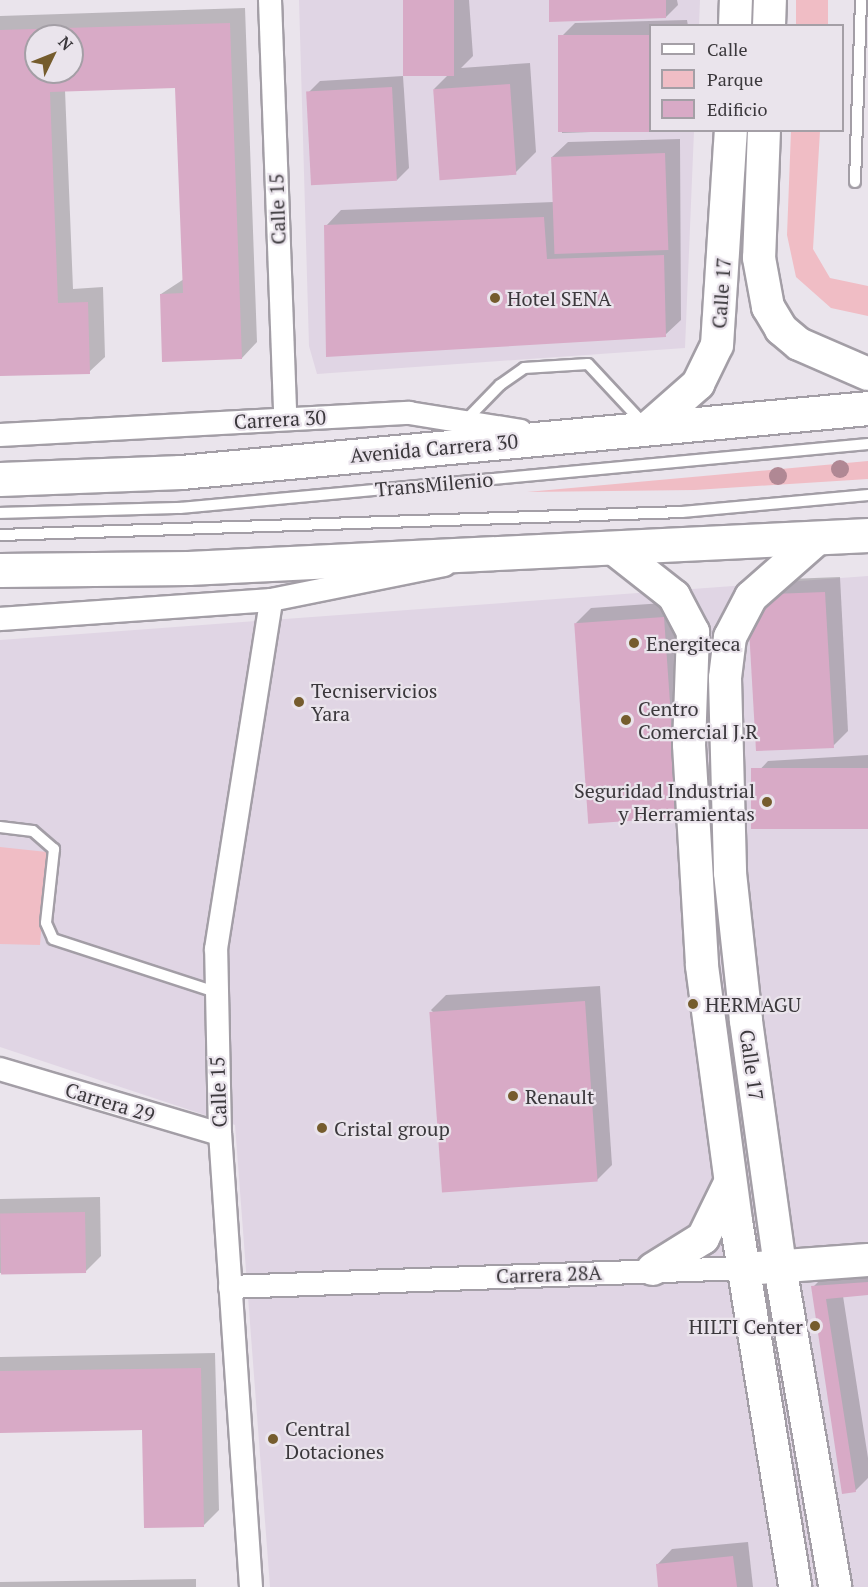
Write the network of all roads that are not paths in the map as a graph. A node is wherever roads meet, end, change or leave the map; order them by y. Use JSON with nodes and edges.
{"nodes":[{"id":1,"x":270,"y":0,"type":"edge"},
{"id":2,"x":735,"y":0,"type":"edge"},
{"id":3,"x":770,"y":0,"type":"edge"},
{"id":4,"x":861,"y":0,"type":"edge"},
{"id":5,"x":735,"y":24,"type":"edge"},
{"id":6,"x":769,"y":24,"type":"edge"},
{"id":7,"x":731,"y":132,"type":"edge"},
{"id":8,"x":764,"y":132,"type":"edge"},
{"id":9,"x":855,"y":182,"type":"dead end"},
{"id":10,"x":868,"y":374,"type":"edge"},
{"id":11,"x":868,"y":408,"type":"edge"},
{"id":12,"x":810,"y":413,"type":"junction"},
{"id":13,"x":868,"y":415,"type":"edge"},
{"id":14,"x":285,"y":418,"type":"junction"},
{"id":15,"x":648,"y":428,"type":"junction"},
{"id":16,"x":457,"y":434,"type":"junction"},
{"id":17,"x":0,"y":435,"type":"edge"},
{"id":18,"x":868,"y":444,"type":"edge"},
{"id":19,"x":0,"y":479,"type":"edge"},
{"id":20,"x":868,"y":495,"type":"edge"},
{"id":21,"x":0,"y":513,"type":"edge"},
{"id":22,"x":868,"y":528,"type":"edge"},
{"id":23,"x":0,"y":535,"type":"edge"},
{"id":24,"x":868,"y":535,"type":"edge"},
{"id":25,"x":818,"y":538,"type":"junction"},
{"id":26,"x":613,"y":548,"type":"junction"},
{"id":27,"x":482,"y":554,"type":"junction"},
{"id":28,"x":0,"y":570,"type":"edge"},
{"id":29,"x":271,"y":600,"type":"junction"},
{"id":30,"x":1,"y":619,"type":"edge"},
{"id":31,"x":0,"y":827,"type":"edge"},
{"id":32,"x":215,"y":992,"type":"junction"},
{"id":33,"x":0,"y":1069,"type":"edge"},
{"id":34,"x":220,"y":1134,"type":"junction"},
{"id":35,"x":730,"y":1181,"type":"junction"},
{"id":36,"x":868,"y":1260,"type":"edge"},
{"id":37,"x":780,"y":1267,"type":"junction"},
{"id":38,"x":744,"y":1268,"type":"junction"},
{"id":39,"x":653,"y":1269,"type":"junction"},
{"id":40,"x":230,"y":1287,"type":"junction"},
{"id":41,"x":251,"y":1587,"type":"edge"},
{"id":42,"x":795,"y":1587,"type":"edge"},
{"id":43,"x":835,"y":1587,"type":"edge"}],
"edges":[{"from":1,"to":14,"type":"street","name":"Calle 15"},
{"from":2,"to":5,"type":"street"},
{"from":3,"to":6,"type":"street"},
{"from":4,"to":9,"type":"lane"},
{"from":7,"to":15,"type":"street","name":"Calle 17"},
{"from":8,"to":10,"type":"street","name":"Calle 17"},
{"from":11,"to":12,"type":"highway","name":"Avenida Carrera 30"},
{"from":12,"to":13,"type":"lane"},
{"from":12,"to":15,"type":"highway","name":"Avenida Carrera 30"},
{"from":14,"to":16,"type":"street","name":"Carrera 30"},
{"from":14,"to":17,"type":"street","name":"Carrera 30"},
{"from":15,"to":16,"type":"highway","name":"Avenida Carrera 30"},
{"from":15,"to":16,"type":"lane"},
{"from":16,"to":19,"type":"highway","name":"Avenida Carrera 30"},
{"from":18,"to":21,"type":"lane","name":"TransMilenio"},
{"from":20,"to":23,"type":"lane","name":"TransMilenio"},
{"from":22,"to":25,"type":"lane"},
{"from":24,"to":25,"type":"highway"},
{"from":25,"to":26,"type":"highway"},
{"from":25,"to":37,"type":"street","name":"Calle 17"},
{"from":26,"to":27,"type":"highway"},
{"from":26,"to":35,"type":"street","name":"Calle 17"},
{"from":27,"to":28,"type":"highway"},
{"from":27,"to":29,"type":"street"},
{"from":29,"to":30,"type":"street"},
{"from":29,"to":32,"type":"street","name":"Calle 15"},
{"from":31,"to":32,"type":"lane"},
{"from":32,"to":34,"type":"street","name":"Calle 15"},
{"from":33,"to":34,"type":"street","name":"Carrera 29"},
{"from":34,"to":40,"type":"street","name":"Calle 15"},
{"from":35,"to":38,"type":"street","name":"Calle 17"},
{"from":35,"to":39,"type":"street"},
{"from":36,"to":37,"type":"street","name":"Carrera 28A"},
{"from":37,"to":38,"type":"street","name":"Carrera 28A"},
{"from":37,"to":43,"type":"street","name":"Calle 17"},
{"from":38,"to":39,"type":"street","name":"Carrera 28A"},
{"from":38,"to":42,"type":"street","name":"Calle 17"},
{"from":39,"to":40,"type":"street","name":"Carrera 28A"},
{"from":40,"to":41,"type":"street","name":"Calle 15"}]}
